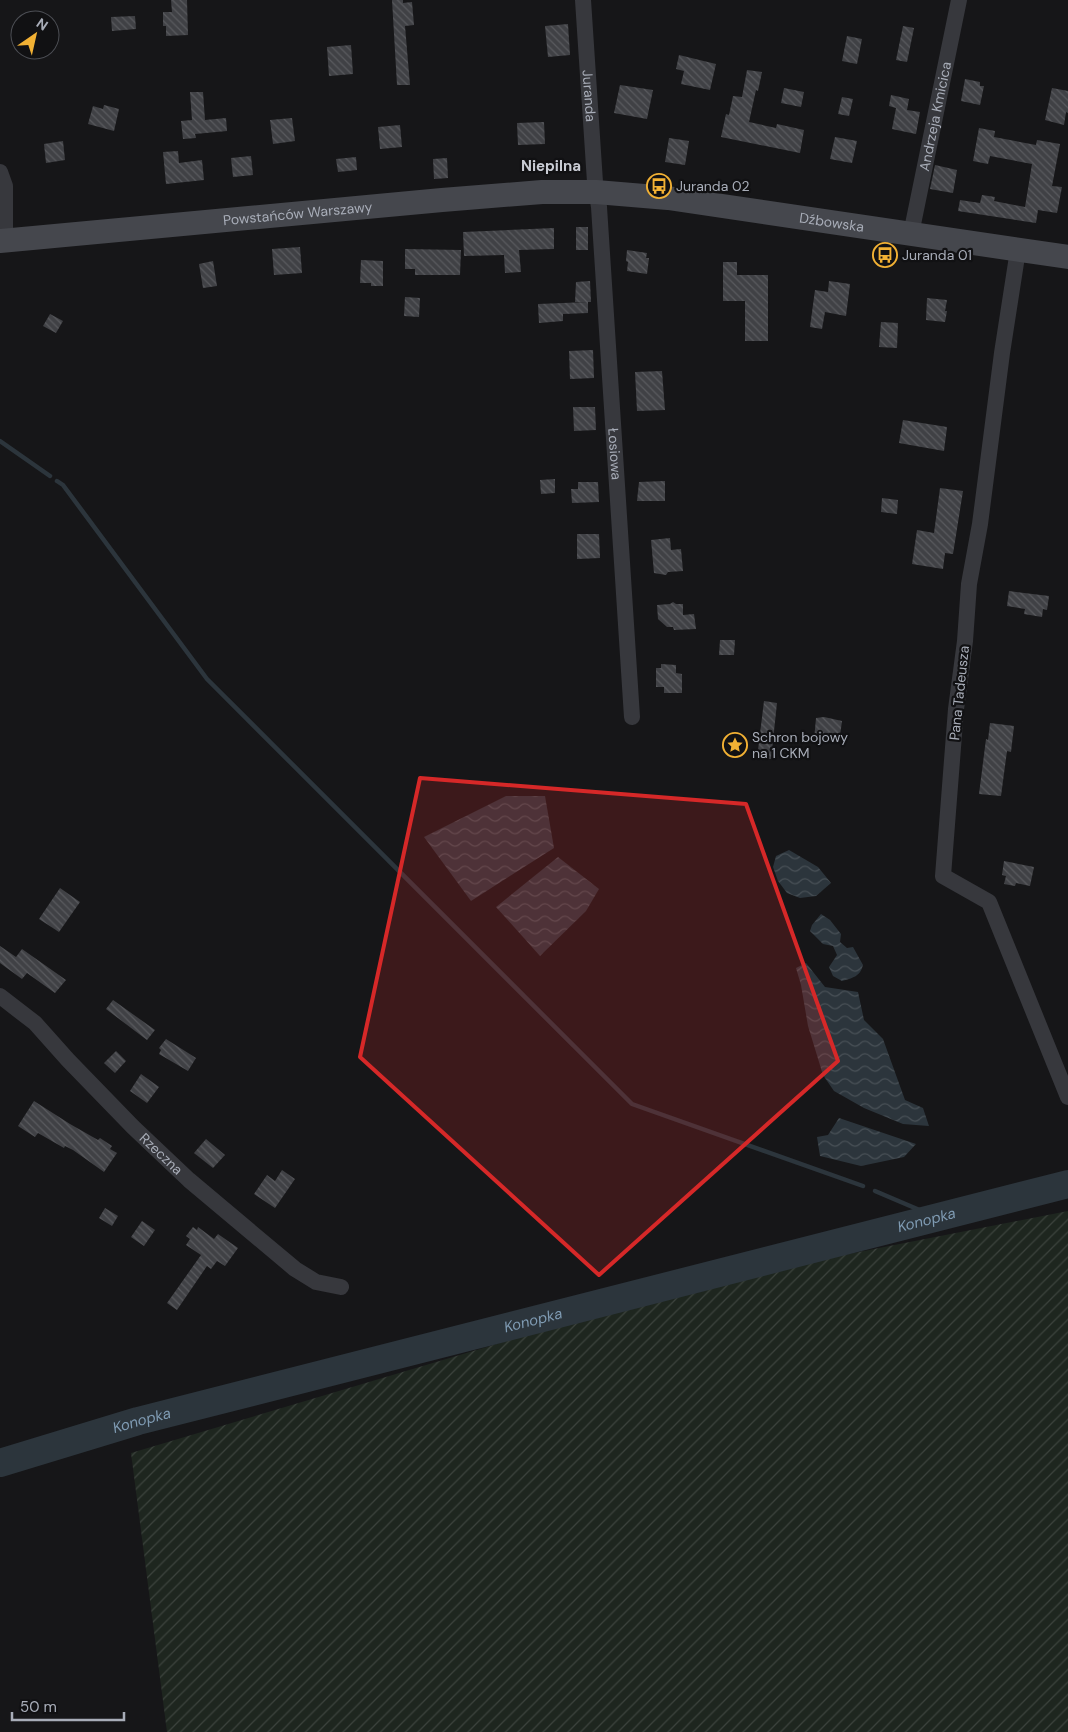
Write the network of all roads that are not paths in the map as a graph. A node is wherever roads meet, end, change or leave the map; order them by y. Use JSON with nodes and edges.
{"nodes":[{"id":1,"x":583,"y":0,"type":"edge"},
{"id":2,"x":960,"y":0,"type":"edge"},
{"id":3,"x":0,"y":172,"type":"edge"},
{"id":4,"x":596,"y":192,"type":"junction"},
{"id":5,"x":911,"y":234,"type":"junction"},
{"id":6,"x":2,"y":241,"type":"edge"},
{"id":7,"x":1018,"y":250,"type":"junction"},
{"id":8,"x":1068,"y":257,"type":"edge"},
{"id":9,"x":632,"y":717,"type":"dead end"},
{"id":10,"x":0,"y":996,"type":"edge"},
{"id":11,"x":1068,"y":1096,"type":"edge"},
{"id":12,"x":341,"y":1286,"type":"dead end"}],
"edges":[{"from":1,"to":4,"type":"street","name":"Juranda"},
{"from":2,"to":5,"type":"street","name":"Andrzeja Kmicica"},
{"from":3,"to":6,"type":"street"},
{"from":4,"to":5,"type":"main road","name":"Dźbowska"},
{"from":4,"to":6,"type":"main road","name":"Powstańców Warszawy"},
{"from":4,"to":9,"type":"street","name":"Łosiowa"},
{"from":5,"to":7,"type":"main road","name":"Dźbowska"},
{"from":7,"to":8,"type":"main road","name":"Dźbowska"},
{"from":7,"to":11,"type":"street","name":"Pana Tadeusza"},
{"from":10,"to":12,"type":"street","name":"Rzeczna"}]}
